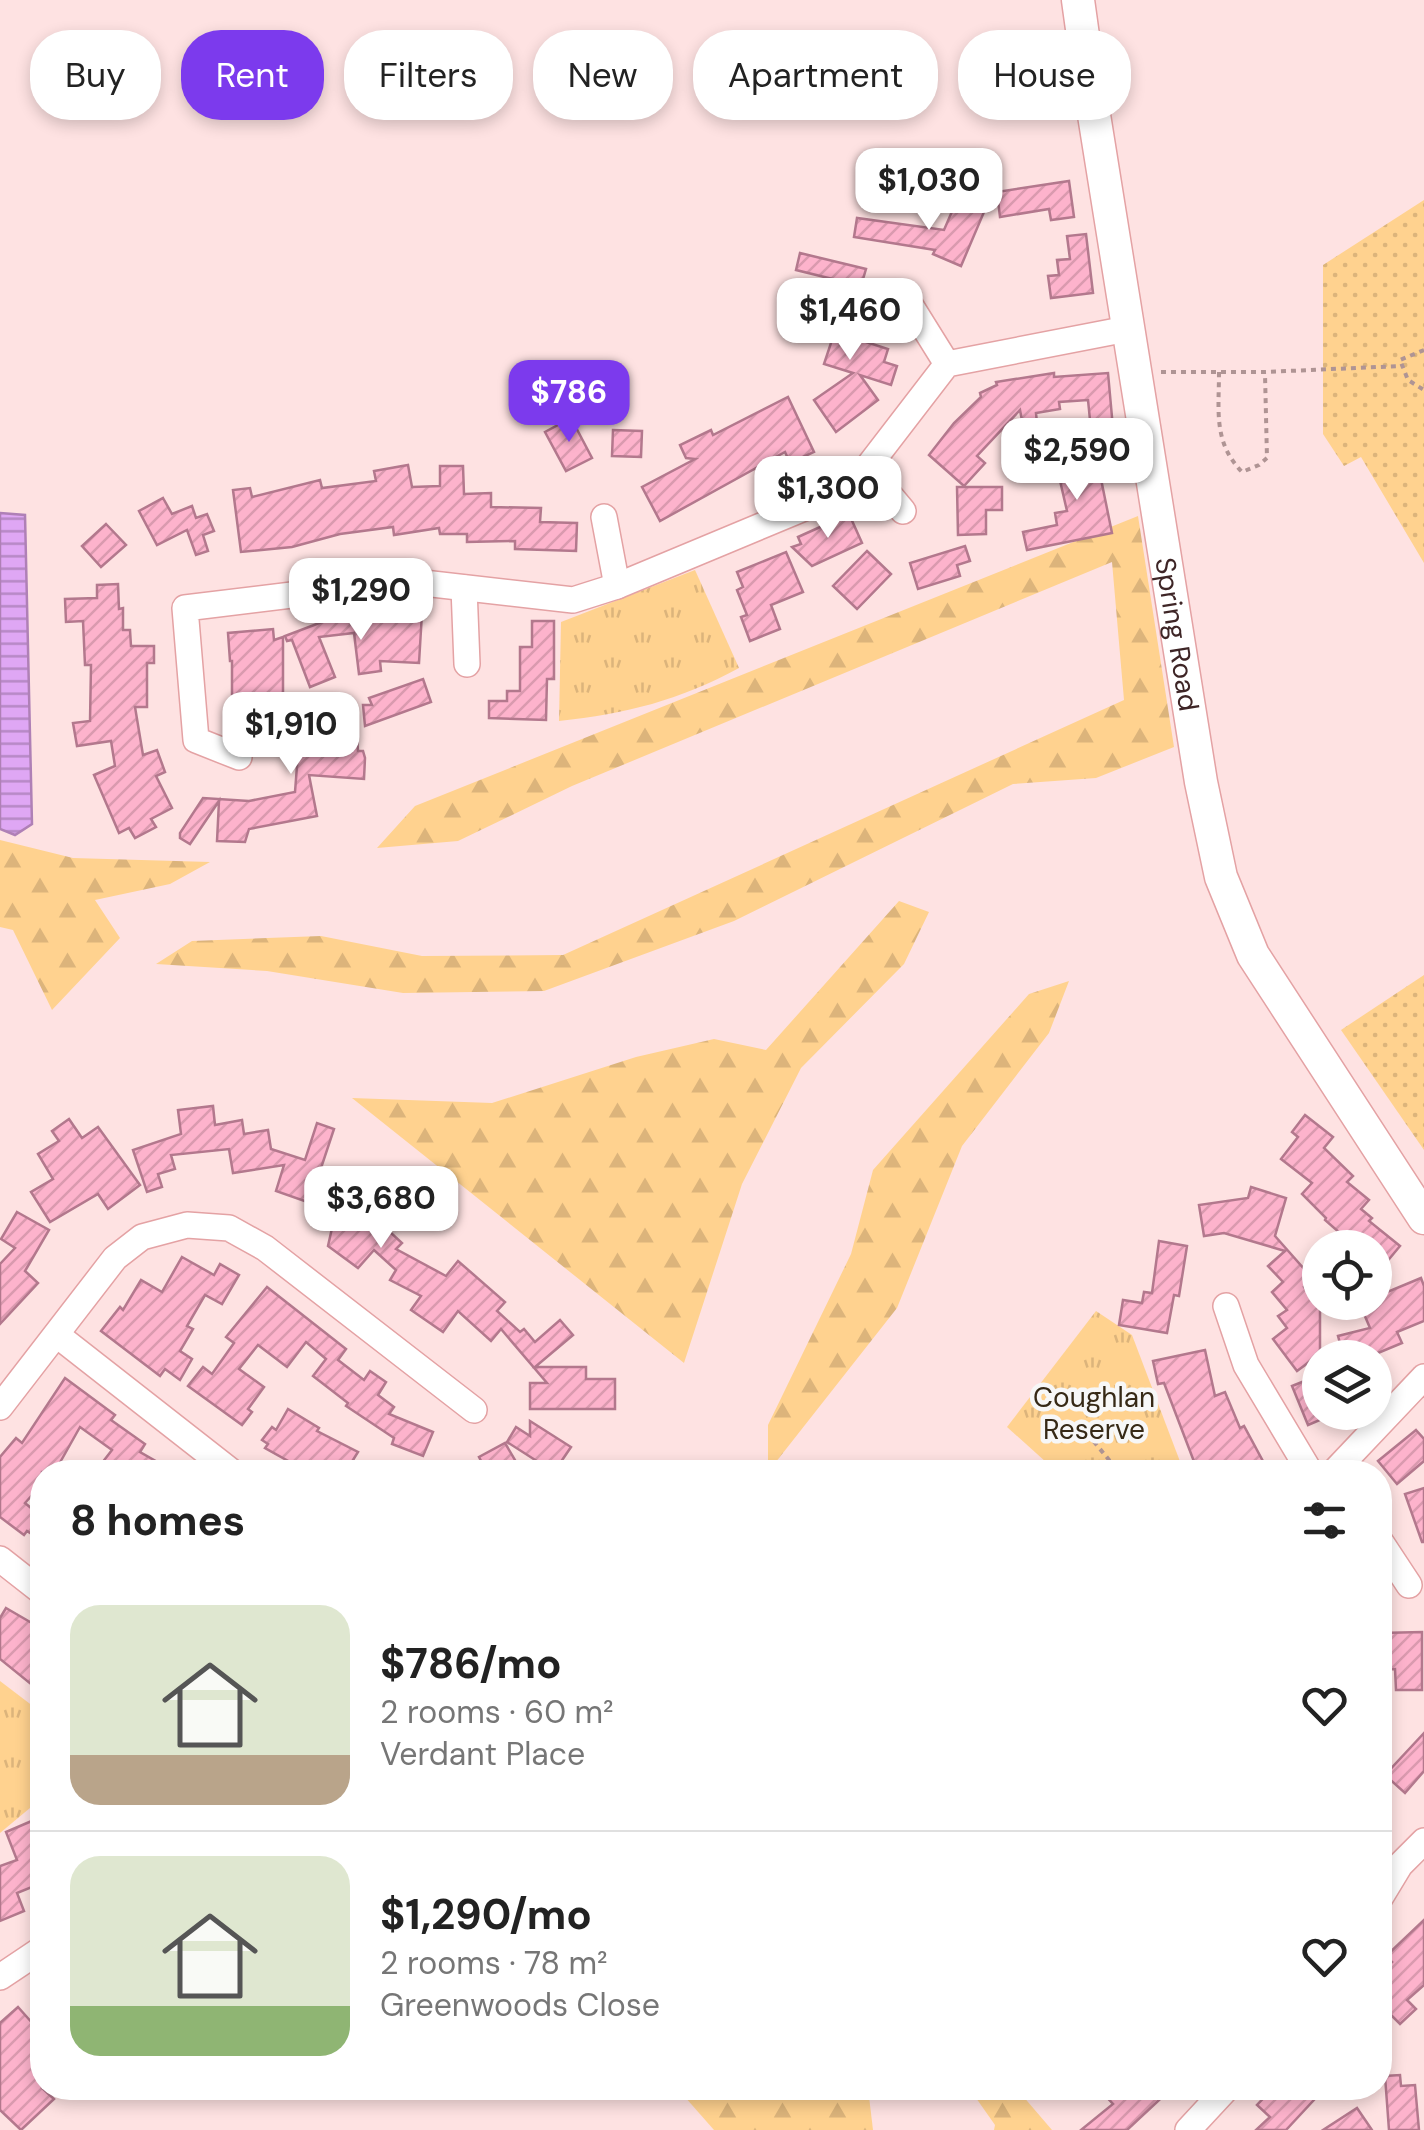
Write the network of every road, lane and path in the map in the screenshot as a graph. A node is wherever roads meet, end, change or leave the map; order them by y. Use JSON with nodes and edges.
{"nodes":[{"id":1,"x":1078,"y":0,"type":"edge"},
{"id":2,"x":909,"y":303,"type":"dead end"},
{"id":3,"x":1128,"y":329,"type":"junction"},
{"id":4,"x":1424,"y":350,"type":"edge"},
{"id":5,"x":947,"y":364,"type":"junction"},
{"id":6,"x":1401,"y":366,"type":"junction"},
{"id":7,"x":1134,"y":372,"type":"junction"},
{"id":8,"x":1219,"y":372,"type":"junction"},
{"id":9,"x":1265,"y":372,"type":"junction"},
{"id":10,"x":1424,"y":390,"type":"edge"},
{"id":11,"x":868,"y":468,"type":"junction"},
{"id":12,"x":902,"y":511,"type":"dead end"},
{"id":13,"x":604,"y":517,"type":"dead end"},
{"id":14,"x":617,"y":586,"type":"junction"},
{"id":15,"x":464,"y":588,"type":"junction"},
{"id":16,"x":466,"y":664,"type":"dead end"},
{"id":17,"x":240,"y":757,"type":"dead end"},
{"id":18,"x":1424,"y":1218,"type":"edge"},
{"id":19,"x":1226,"y":1306,"type":"dead end"},
{"id":20,"x":56,"y":1336,"type":"junction"},
{"id":21,"x":1424,"y":1377,"type":"edge"},
{"id":22,"x":0,"y":1407,"type":"edge"},
{"id":23,"x":474,"y":1410,"type":"dead end"},
{"id":24,"x":1081,"y":1426,"type":"dead end"},
{"id":25,"x":216,"y":1460,"type":"edge"},
{"id":26,"x":1108,"y":1460,"type":"edge"},
{"id":27,"x":1303,"y":1460,"type":"edge"},
{"id":28,"x":1346,"y":1460,"type":"edge"},
{"id":29,"x":0,"y":1559,"type":"edge"},
{"id":30,"x":1392,"y":1559,"type":"edge"},
{"id":31,"x":30,"y":1583,"type":"edge"},
{"id":32,"x":1409,"y":1585,"type":"dead end"},
{"id":33,"x":1424,"y":1840,"type":"edge"},
{"id":34,"x":1392,"y":1878,"type":"edge"},
{"id":35,"x":30,"y":1957,"type":"edge"},
{"id":36,"x":0,"y":1977,"type":"edge"},
{"id":37,"x":1216,"y":2100,"type":"edge"},
{"id":38,"x":1188,"y":2130,"type":"edge"}],
"edges":[{"from":1,"to":3,"type":"main road","name":"Spring Road"},
{"from":2,"to":5,"type":"street"},
{"from":3,"to":5,"type":"street"},
{"from":3,"to":7,"type":"main road","name":"Spring Road"},
{"from":4,"to":6,"type":"path"},
{"from":5,"to":11,"type":"street"},
{"from":6,"to":9,"type":"path"},
{"from":6,"to":10,"type":"path"},
{"from":7,"to":8,"type":"path"},
{"from":7,"to":18,"type":"main road","name":"Spring Road"},
{"from":8,"to":9,"type":"path"},
{"from":8,"to":9,"type":"path"},
{"from":11,"to":12,"type":"street"},
{"from":11,"to":14,"type":"street"},
{"from":13,"to":14,"type":"street"},
{"from":14,"to":15,"type":"street"},
{"from":15,"to":16,"type":"street"},
{"from":15,"to":17,"type":"street"},
{"from":19,"to":27,"type":"street"},
{"from":20,"to":22,"type":"street"},
{"from":20,"to":23,"type":"street"},
{"from":20,"to":25,"type":"street"},
{"from":21,"to":28,"type":"street"},
{"from":24,"to":26,"type":"path"},
{"from":29,"to":31,"type":"street"},
{"from":30,"to":32,"type":"street"},
{"from":33,"to":34,"type":"street"},
{"from":35,"to":36,"type":"street"},
{"from":37,"to":38,"type":"street"}]}
